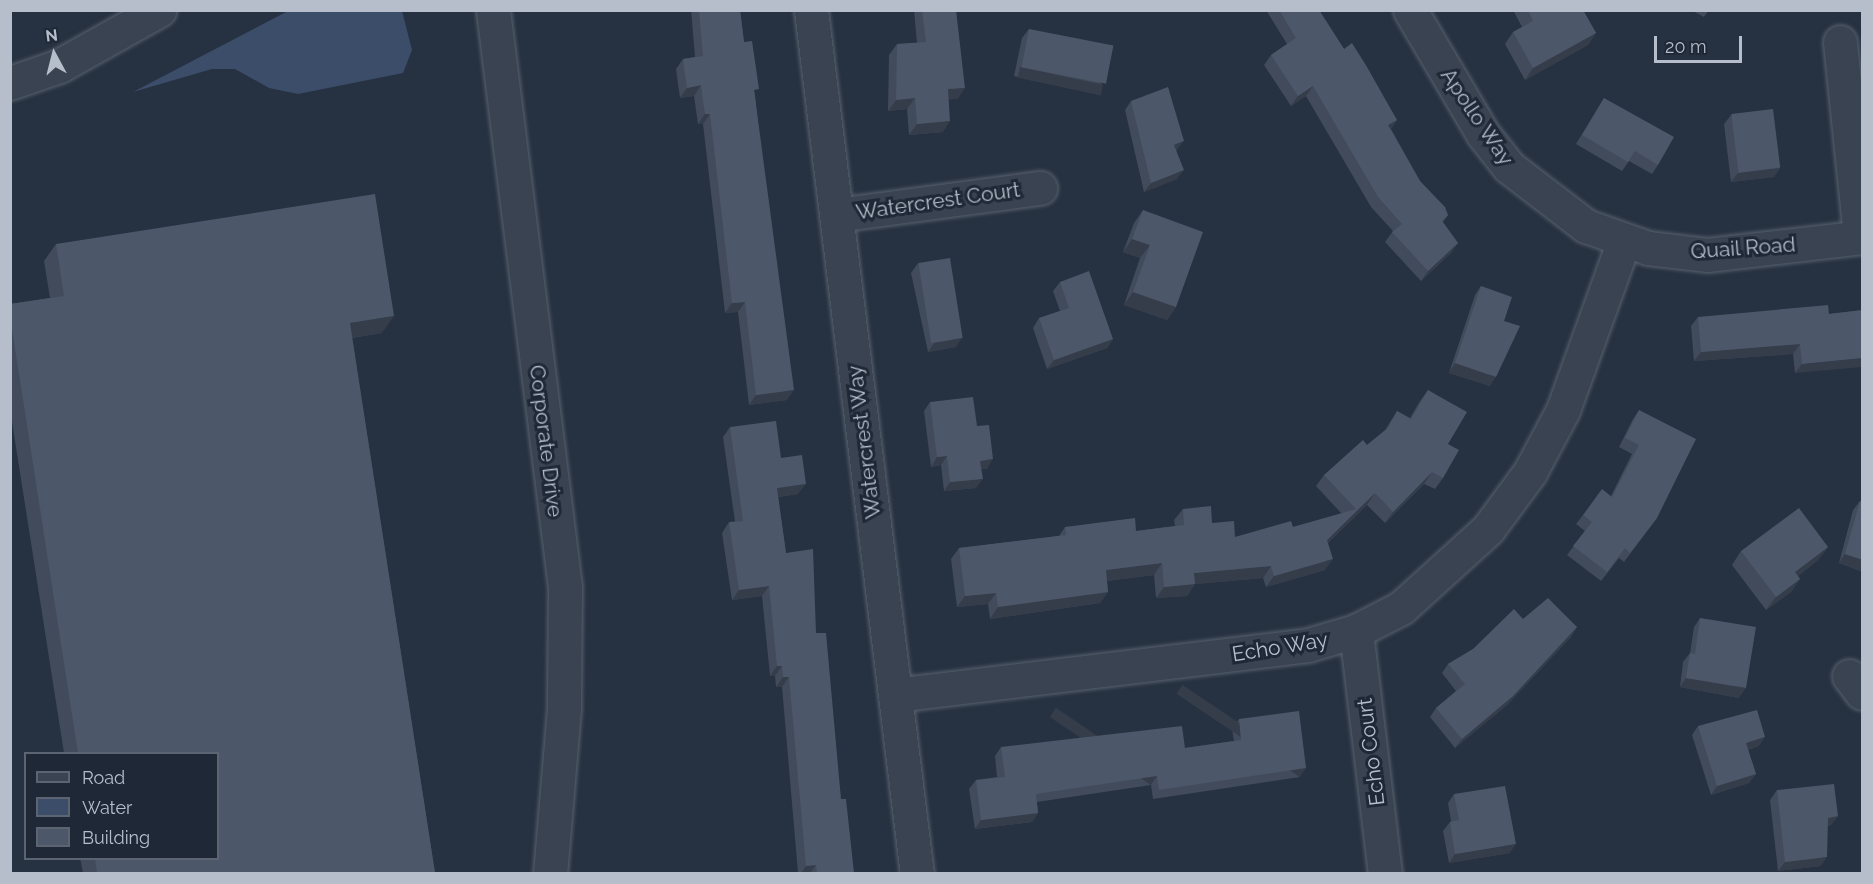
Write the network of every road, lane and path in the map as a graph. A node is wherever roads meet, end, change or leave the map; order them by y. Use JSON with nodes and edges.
{"nodes":[{"id":1,"x":159,"y":10,"type":"edge"},
{"id":2,"x":493,"y":10,"type":"edge"},
{"id":3,"x":812,"y":10,"type":"edge"},
{"id":4,"x":1410,"y":10,"type":"edge"},
{"id":5,"x":1840,"y":42,"type":"dead end"},
{"id":6,"x":10,"y":83,"type":"edge"},
{"id":7,"x":1040,"y":188,"type":"dead end"},
{"id":8,"x":837,"y":215,"type":"junction"},
{"id":9,"x":1861,"y":237,"type":"edge"},
{"id":10,"x":1624,"y":241,"type":"junction"},
{"id":11,"x":1356,"y":631,"type":"junction"},
{"id":12,"x":895,"y":695,"type":"junction"},
{"id":13,"x":550,"y":873,"type":"edge"},
{"id":14,"x":917,"y":873,"type":"edge"},
{"id":15,"x":1385,"y":873,"type":"edge"}],
"edges":[{"from":1,"to":6,"type":"street"},
{"from":2,"to":13,"type":"street","name":"Corporate Drive"},
{"from":3,"to":8,"type":"street","name":"Watercrest Way"},
{"from":4,"to":10,"type":"street","name":"Apollo Way"},
{"from":5,"to":9,"type":"street"},
{"from":7,"to":8,"type":"street","name":"Watercrest Court"},
{"from":8,"to":12,"type":"street","name":"Watercrest Way"},
{"from":9,"to":10,"type":"street","name":"Quail Road"},
{"from":10,"to":11,"type":"street","name":"Echo Way"},
{"from":11,"to":12,"type":"street","name":"Echo Way"},
{"from":11,"to":15,"type":"street","name":"Echo Court"},
{"from":12,"to":14,"type":"street","name":"Watercrest Way"}]}
